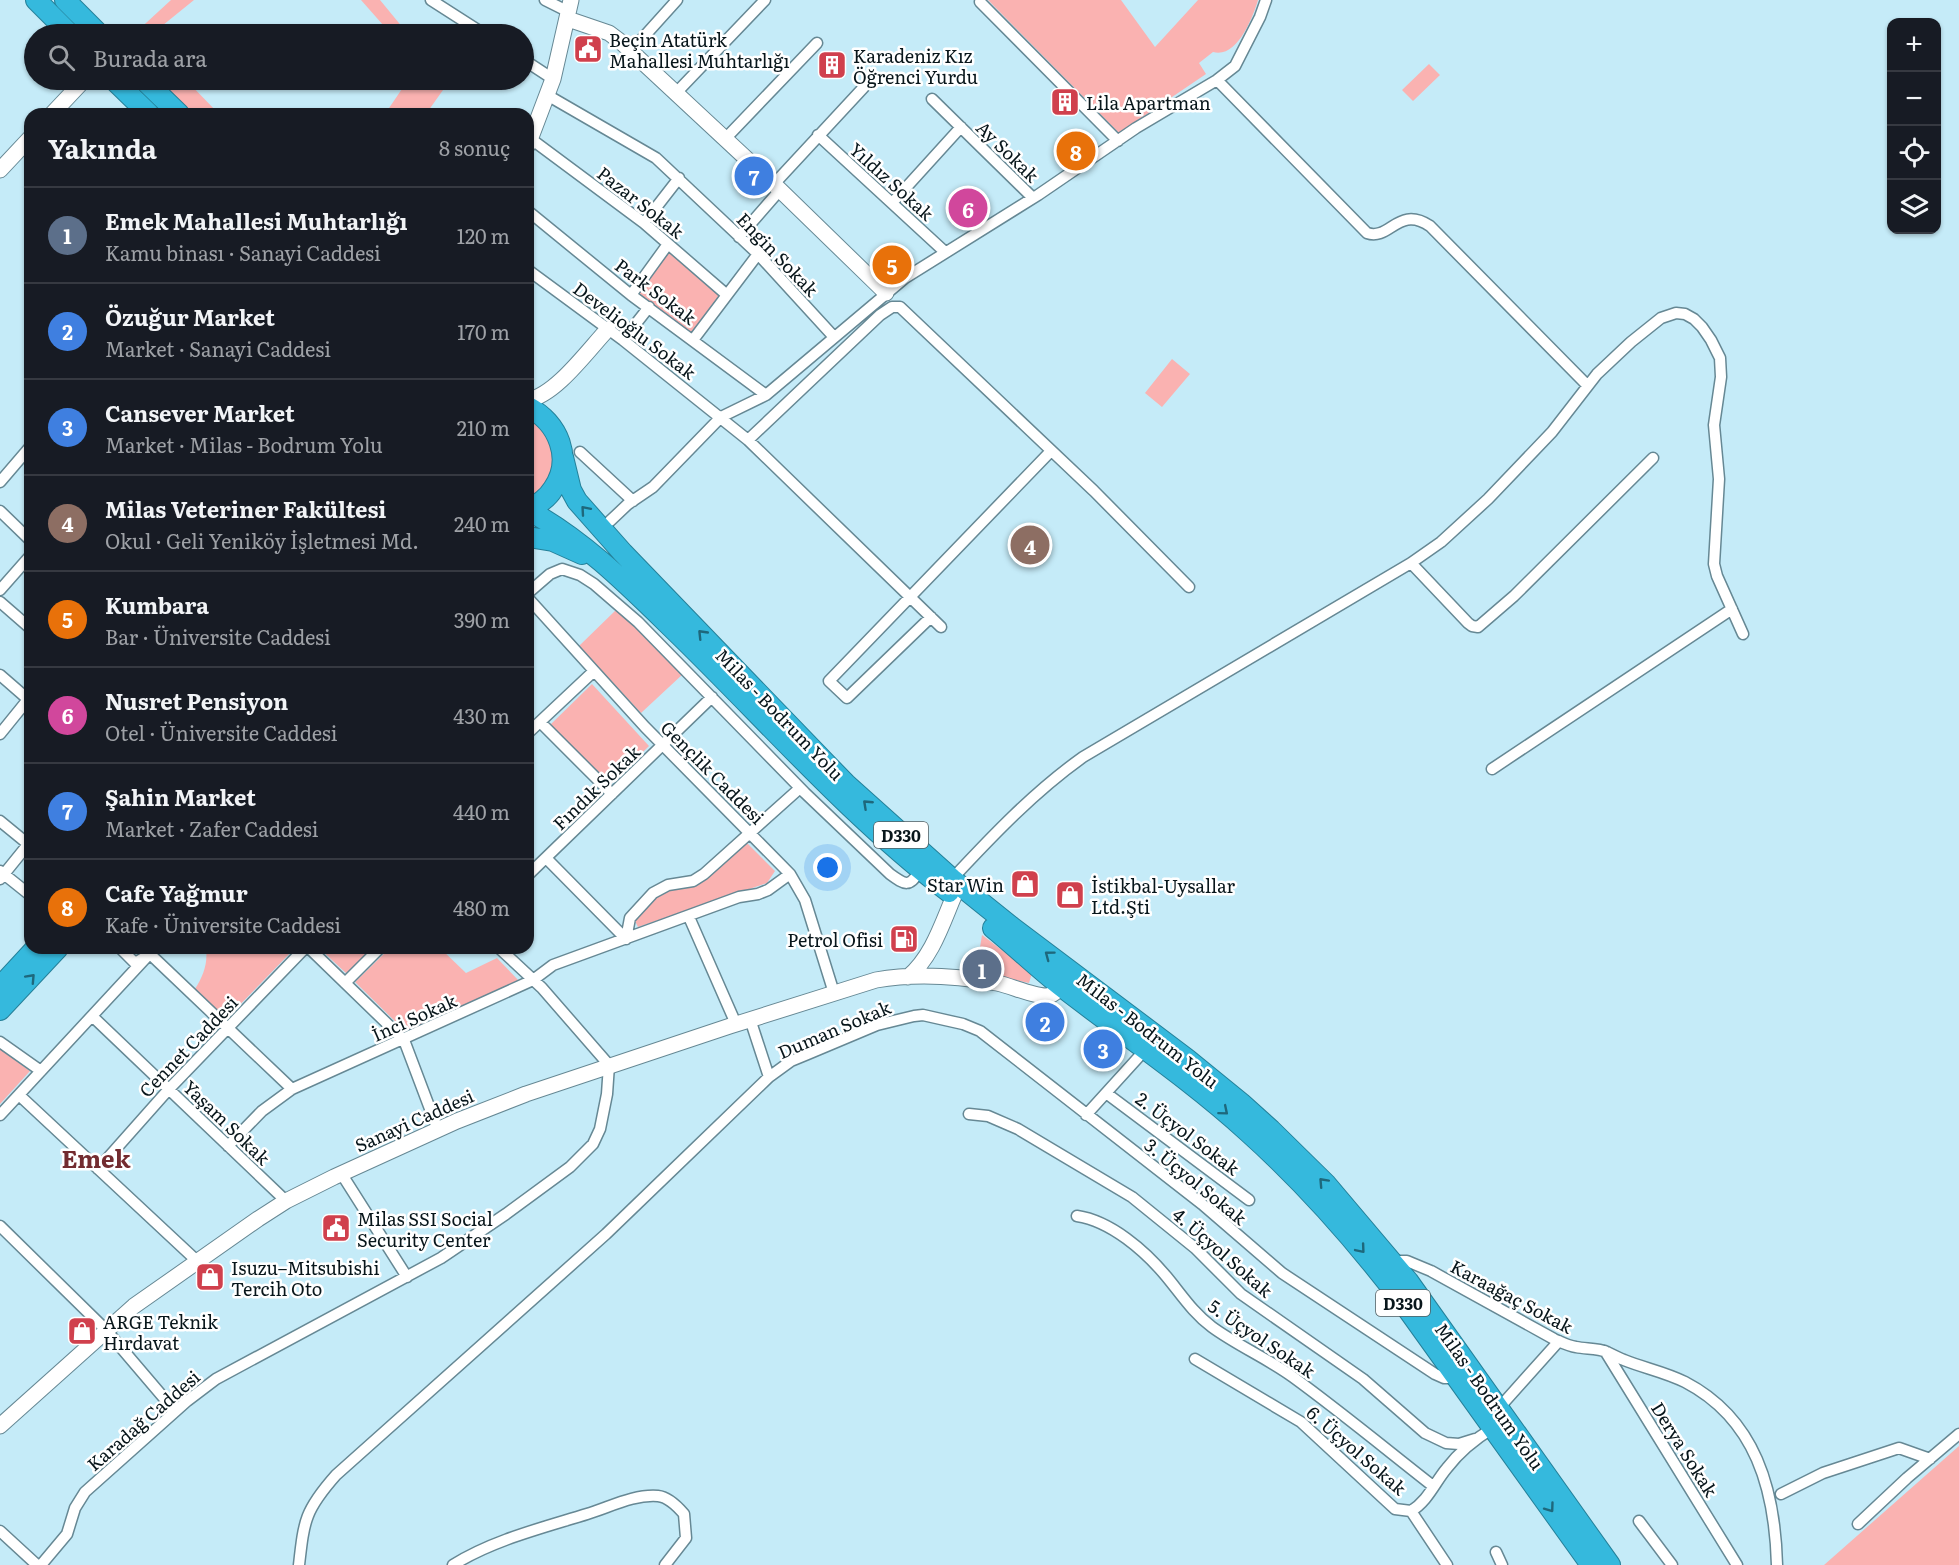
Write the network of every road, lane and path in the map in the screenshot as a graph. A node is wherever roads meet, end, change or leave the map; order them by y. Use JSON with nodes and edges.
{"nodes":[{"id":1,"x":36,"y":0,"type":"edge"},
{"id":2,"x":65,"y":0,"type":"edge"},
{"id":3,"x":431,"y":0,"type":"edge"},
{"id":4,"x":545,"y":0,"type":"edge"},
{"id":5,"x":677,"y":0,"type":"edge"},
{"id":6,"x":765,"y":0,"type":"edge"},
{"id":7,"x":1266,"y":0,"type":"edge"},
{"id":8,"x":980,"y":2,"type":"dead end"},
{"id":9,"x":569,"y":10,"type":"edge"},
{"id":10,"x":60,"y":24,"type":"edge"},
{"id":11,"x":89,"y":24,"type":"edge"},
{"id":12,"x":468,"y":24,"type":"edge"},
{"id":13,"x":817,"y":43,"type":"dead end"},
{"id":14,"x":631,"y":51,"type":"junction"},
{"id":15,"x":534,"y":67,"type":"edge"},
{"id":16,"x":553,"y":79,"type":"junction"},
{"id":17,"x":1217,"y":80,"type":"junction"},
{"id":18,"x":864,"y":87,"type":"dead end"},
{"id":19,"x":75,"y":90,"type":"edge"},
{"id":20,"x":124,"y":90,"type":"edge"},
{"id":21,"x":154,"y":90,"type":"edge"},
{"id":22,"x":676,"y":93,"type":"junction"},
{"id":23,"x":547,"y":95,"type":"junction"},
{"id":24,"x":932,"y":99,"type":"dead end"},
{"id":25,"x":58,"y":108,"type":"edge"},
{"id":26,"x":143,"y":108,"type":"edge"},
{"id":27,"x":173,"y":108,"type":"edge"},
{"id":28,"x":961,"y":127,"type":"junction"},
{"id":29,"x":534,"y":129,"type":"edge"},
{"id":30,"x":818,"y":135,"type":"junction"},
{"id":31,"x":724,"y":139,"type":"junction"},
{"id":32,"x":1118,"y":141,"type":"junction"},
{"id":33,"x":24,"y":144,"type":"edge"},
{"id":34,"x":534,"y":146,"type":"edge"},
{"id":35,"x":0,"y":170,"type":"edge"},
{"id":36,"x":679,"y":178,"type":"junction"},
{"id":37,"x":777,"y":187,"type":"junction"},
{"id":38,"x":1033,"y":198,"type":"junction"},
{"id":39,"x":892,"y":203,"type":"junction"},
{"id":40,"x":534,"y":216,"type":"edge"},
{"id":41,"x":644,"y":223,"type":"junction"},
{"id":42,"x":740,"y":237,"type":"junction"},
{"id":43,"x":668,"y":244,"type":"junction"},
{"id":44,"x":945,"y":252,"type":"junction"},
{"id":45,"x":758,"y":254,"type":"junction"},
{"id":46,"x":534,"y":274,"type":"edge"},
{"id":47,"x":886,"y":293,"type":"junction"},
{"id":48,"x":631,"y":295,"type":"junction"},
{"id":49,"x":727,"y":295,"type":"junction"},
{"id":50,"x":649,"y":307,"type":"junction"},
{"id":51,"x":608,"y":329,"type":"junction"},
{"id":52,"x":834,"y":337,"type":"junction"},
{"id":53,"x":622,"y":340,"type":"junction"},
{"id":54,"x":693,"y":340,"type":"junction"},
{"id":55,"x":560,"y":381,"type":"junction"},
{"id":56,"x":1587,"y":385,"type":"junction"},
{"id":57,"x":766,"y":394,"type":"junction"},
{"id":58,"x":534,"y":398,"type":"edge"},
{"id":59,"x":534,"y":410,"type":"edge"},
{"id":60,"x":721,"y":417,"type":"junction"},
{"id":61,"x":553,"y":426,"type":"junction"},
{"id":62,"x":748,"y":440,"type":"junction"},
{"id":63,"x":1051,"y":451,"type":"junction"},
{"id":64,"x":24,"y":454,"type":"edge"},
{"id":65,"x":572,"y":454,"type":"junction"},
{"id":66,"x":1653,"y":458,"type":"dead end"},
{"id":67,"x":0,"y":482,"type":"edge"},
{"id":68,"x":633,"y":501,"type":"junction"},
{"id":69,"x":534,"y":506,"type":"edge"},
{"id":70,"x":0,"y":511,"type":"edge"},
{"id":71,"x":534,"y":514,"type":"edge"},
{"id":72,"x":610,"y":521,"type":"dead end"},
{"id":73,"x":24,"y":534,"type":"edge"},
{"id":74,"x":534,"y":538,"type":"edge"},
{"id":75,"x":24,"y":563,"type":"edge"},
{"id":76,"x":1410,"y":563,"type":"junction"},
{"id":77,"x":611,"y":570,"type":"junction"},
{"id":78,"x":1189,"y":587,"type":"dead end"},
{"id":79,"x":534,"y":588,"type":"edge"},
{"id":80,"x":0,"y":590,"type":"edge"},
{"id":81,"x":909,"y":596,"type":"junction"},
{"id":82,"x":0,"y":602,"type":"edge"},
{"id":83,"x":534,"y":605,"type":"edge"},
{"id":84,"x":1732,"y":609,"type":"junction"},
{"id":85,"x":931,"y":617,"type":"junction"},
{"id":86,"x":24,"y":623,"type":"edge"},
{"id":87,"x":941,"y":627,"type":"dead end"},
{"id":88,"x":1743,"y":634,"type":"dead end"},
{"id":89,"x":594,"y":671,"type":"junction"},
{"id":90,"x":0,"y":675,"type":"edge"},
{"id":91,"x":24,"y":695,"type":"edge"},
{"id":92,"x":712,"y":697,"type":"junction"},
{"id":93,"x":24,"y":705,"type":"edge"},
{"id":94,"x":540,"y":722,"type":"junction"},
{"id":95,"x":534,"y":728,"type":"edge"},
{"id":96,"x":0,"y":734,"type":"edge"},
{"id":97,"x":663,"y":745,"type":"junction"},
{"id":98,"x":1492,"y":769,"type":"dead end"},
{"id":99,"x":800,"y":788,"type":"junction"},
{"id":100,"x":612,"y":794,"type":"junction"},
{"id":101,"x":0,"y":821,"type":"edge"},
{"id":102,"x":750,"y":833,"type":"junction"},
{"id":103,"x":24,"y":839,"type":"edge"},
{"id":104,"x":24,"y":849,"type":"edge"},
{"id":105,"x":546,"y":858,"type":"junction"},
{"id":106,"x":534,"y":869,"type":"edge"},
{"id":107,"x":920,"y":870,"type":"junction"},
{"id":108,"x":790,"y":874,"type":"junction"},
{"id":109,"x":1,"y":875,"type":"edge"},
{"id":110,"x":953,"y":887,"type":"junction"},
{"id":111,"x":24,"y":891,"type":"edge"},
{"id":112,"x":689,"y":916,"type":"junction"},
{"id":113,"x":626,"y":939,"type":"junction"},
{"id":114,"x":30,"y":954,"type":"edge"},
{"id":115,"x":52,"y":954,"type":"edge"},
{"id":116,"x":126,"y":954,"type":"edge"},
{"id":117,"x":148,"y":954,"type":"edge"},
{"id":118,"x":150,"y":954,"type":"edge"},
{"id":119,"x":156,"y":954,"type":"edge"},
{"id":120,"x":301,"y":954,"type":"edge"},
{"id":121,"x":313,"y":954,"type":"edge"},
{"id":122,"x":374,"y":954,"type":"edge"},
{"id":123,"x":505,"y":954,"type":"edge"},
{"id":124,"x":908,"y":977,"type":"junction"},
{"id":125,"x":533,"y":980,"type":"junction"},
{"id":126,"x":345,"y":984,"type":"junction"},
{"id":127,"x":1061,"y":986,"type":"junction"},
{"id":128,"x":0,"y":987,"type":"edge"},
{"id":129,"x":834,"y":993,"type":"junction"},
{"id":130,"x":0,"y":1010,"type":"edge"},
{"id":131,"x":92,"y":1016,"type":"junction"},
{"id":132,"x":914,"y":1016,"type":"joint"},
{"id":133,"x":743,"y":1022,"type":"junction"},
{"id":134,"x":227,"y":1028,"type":"junction"},
{"id":135,"x":404,"y":1040,"type":"junction"},
{"id":136,"x":0,"y":1042,"type":"edge"},
{"id":137,"x":1145,"y":1050,"type":"junction"},
{"id":138,"x":609,"y":1065,"type":"junction"},
{"id":139,"x":41,"y":1071,"type":"junction"},
{"id":140,"x":769,"y":1077,"type":"junction"},
{"id":141,"x":169,"y":1089,"type":"junction"},
{"id":142,"x":292,"y":1089,"type":"junction"},
{"id":143,"x":1106,"y":1093,"type":"junction"},
{"id":144,"x":19,"y":1095,"type":"junction"},
{"id":145,"x":969,"y":1114,"type":"dead end"},
{"id":146,"x":0,"y":1115,"type":"edge"},
{"id":147,"x":1086,"y":1115,"type":"junction"},
{"id":148,"x":438,"y":1130,"type":"junction"},
{"id":149,"x":228,"y":1146,"type":"junction"},
{"id":150,"x":98,"y":1169,"type":"junction"},
{"id":151,"x":341,"y":1173,"type":"junction"},
{"id":152,"x":1250,"y":1200,"type":"dead end"},
{"id":153,"x":286,"y":1201,"type":"junction"},
{"id":154,"x":1077,"y":1216,"type":"dead end"},
{"id":155,"x":0,"y":1226,"type":"edge"},
{"id":156,"x":197,"y":1261,"type":"junction"},
{"id":157,"x":1392,"y":1261,"type":"junction"},
{"id":158,"x":407,"y":1277,"type":"junction"},
{"id":159,"x":106,"y":1330,"type":"junction"},
{"id":160,"x":1559,"y":1341,"type":"junction"},
{"id":161,"x":1605,"y":1351,"type":"junction"},
{"id":162,"x":1195,"y":1359,"type":"dead end"},
{"id":163,"x":1457,"y":1378,"type":"junction"},
{"id":164,"x":1499,"y":1408,"type":"junction"},
{"id":165,"x":176,"y":1411,"type":"junction"},
{"id":166,"x":0,"y":1426,"type":"edge"},
{"id":167,"x":1493,"y":1428,"type":"junction"},
{"id":168,"x":1959,"y":1434,"type":"edge"},
{"id":169,"x":1475,"y":1439,"type":"junction"},
{"id":170,"x":1930,"y":1459,"type":"junction"},
{"id":171,"x":1433,"y":1486,"type":"junction"},
{"id":172,"x":1781,"y":1494,"type":"dead end"},
{"id":173,"x":1411,"y":1511,"type":"junction"},
{"id":174,"x":1639,"y":1521,"type":"dead end"},
{"id":175,"x":1858,"y":1524,"type":"dead end"},
{"id":176,"x":0,"y":1531,"type":"edge"},
{"id":177,"x":1496,"y":1552,"type":"dead end"},
{"id":178,"x":39,"y":1565,"type":"edge"},
{"id":179,"x":298,"y":1565,"type":"edge"},
{"id":180,"x":453,"y":1565,"type":"edge"},
{"id":181,"x":665,"y":1565,"type":"edge"},
{"id":182,"x":1447,"y":1565,"type":"edge"},
{"id":183,"x":1502,"y":1565,"type":"edge"},
{"id":184,"x":1591,"y":1565,"type":"edge"},
{"id":185,"x":1610,"y":1565,"type":"edge"},
{"id":186,"x":1672,"y":1565,"type":"edge"},
{"id":187,"x":1737,"y":1565,"type":"edge"},
{"id":188,"x":1777,"y":1565,"type":"edge"}],
"edges":[{"from":1,"to":10,"type":"highway"},
{"from":2,"to":11,"type":"highway"},
{"from":3,"to":12,"type":"street"},
{"from":4,"to":9,"type":"street"},
{"from":5,"to":14,"type":"street"},
{"from":6,"to":22,"type":"street"},
{"from":7,"to":17,"type":"street"},
{"from":8,"to":32,"type":"street"},
{"from":9,"to":14,"type":"street"},
{"from":9,"to":16,"type":"street"},
{"from":13,"to":31,"type":"street"},
{"from":14,"to":22,"type":"street"},
{"from":15,"to":16,"type":"street"},
{"from":16,"to":23,"type":"street"},
{"from":17,"to":32,"type":"street"},
{"from":17,"to":56,"type":"street"},
{"from":18,"to":30,"type":"street"},
{"from":19,"to":25,"type":"street"},
{"from":20,"to":26,"type":"highway"},
{"from":21,"to":27,"type":"highway"},
{"from":22,"to":31,"type":"street"},
{"from":23,"to":29,"type":"street"},
{"from":23,"to":36,"type":"street","name":"Engin Sokak"},
{"from":24,"to":28,"type":"street","name":"Ay Sokak"},
{"from":28,"to":38,"type":"street","name":"Ay Sokak"},
{"from":28,"to":39,"type":"street","name":"Ay Sokak"},
{"from":30,"to":37,"type":"street"},
{"from":30,"to":39,"type":"street","name":"Yıldız Sokak"},
{"from":31,"to":37,"type":"street"},
{"from":32,"to":38,"type":"street"},
{"from":33,"to":35,"type":"street"},
{"from":34,"to":41,"type":"street","name":"Pazar Sokak"},
{"from":36,"to":41,"type":"street"},
{"from":36,"to":42,"type":"street","name":"Engin Sokak"},
{"from":37,"to":42,"type":"street"},
{"from":37,"to":47,"type":"street"},
{"from":38,"to":44,"type":"street"},
{"from":39,"to":44,"type":"street","name":"Yıldız Sokak"},
{"from":40,"to":48,"type":"street","name":"Park Sokak"},
{"from":41,"to":43,"type":"street","name":"Pazar Sokak"},
{"from":42,"to":45,"type":"street","name":"Engin Sokak"},
{"from":43,"to":48,"type":"street"},
{"from":43,"to":49,"type":"street","name":"Pazar Sokak"},
{"from":44,"to":47,"type":"street"},
{"from":45,"to":49,"type":"street"},
{"from":45,"to":52,"type":"street","name":"Engin Sokak"},
{"from":46,"to":51,"type":"street","name":"Develioğlu Sokak"},
{"from":47,"to":52,"type":"street"},
{"from":48,"to":50,"type":"street","name":"Park Sokak"},
{"from":49,"to":54,"type":"street"},
{"from":50,"to":53,"type":"street"},
{"from":50,"to":54,"type":"street","name":"Park Sokak"},
{"from":51,"to":53,"type":"street","name":"Develioğlu Sokak"},
{"from":51,"to":55,"type":"street"},
{"from":52,"to":57,"type":"street"},
{"from":53,"to":60,"type":"street","name":"Develioğlu Sokak"},
{"from":54,"to":57,"type":"street","name":"Park Sokak"},
{"from":55,"to":58,"type":"street"},
{"from":55,"to":61,"type":"street"},
{"from":56,"to":76,"type":"street"},
{"from":56,"to":84,"type":"street"},
{"from":57,"to":60,"type":"street"},
{"from":59,"to":61,"type":"highway"},
{"from":60,"to":62,"type":"street","name":"Develioğlu Sokak"},
{"from":60,"to":68,"type":"street"},
{"from":61,"to":65,"type":"highway"},
{"from":62,"to":63,"type":"street"},
{"from":62,"to":81,"type":"street","name":"Develioğlu Sokak"},
{"from":63,"to":78,"type":"street"},
{"from":63,"to":81,"type":"street"},
{"from":64,"to":67,"type":"street"},
{"from":65,"to":68,"type":"street"},
{"from":65,"to":69,"type":"highway"},
{"from":110,"to":65,"type":"highway","name":"Milas - Bodrum Yolu","number":"D330","one_way":true},
{"from":66,"to":76,"type":"street"},
{"from":68,"to":72,"type":"street"},
{"from":70,"to":73,"type":"street"},
{"from":71,"to":77,"type":"highway"},
{"from":74,"to":77,"type":"highway"},
{"from":75,"to":80,"type":"street"},
{"from":76,"to":110,"type":"street"},
{"from":77,"to":107,"type":"highway","name":"Milas - Bodrum Yolu","number":"D330"},
{"from":79,"to":92,"type":"street"},
{"from":81,"to":85,"type":"street","name":"Develioğlu Sokak"},
{"from":81,"to":85,"type":"street"},
{"from":82,"to":86,"type":"street"},
{"from":83,"to":89,"type":"street","name":"Gençlik Caddesi"},
{"from":84,"to":88,"type":"street"},
{"from":84,"to":98,"type":"street"},
{"from":85,"to":87,"type":"street","name":"Develioğlu Sokak"},
{"from":89,"to":94,"type":"street"},
{"from":89,"to":97,"type":"street","name":"Gençlik Caddesi"},
{"from":90,"to":91,"type":"street"},
{"from":92,"to":97,"type":"street","name":"Fındık Sokak"},
{"from":92,"to":99,"type":"street"},
{"from":93,"to":96,"type":"street"},
{"from":94,"to":95,"type":"street"},
{"from":94,"to":100,"type":"street"},
{"from":97,"to":100,"type":"street","name":"Fındık Sokak"},
{"from":97,"to":102,"type":"street","name":"Gençlik Caddesi"},
{"from":99,"to":102,"type":"street"},
{"from":99,"to":107,"type":"street"},
{"from":100,"to":105,"type":"street","name":"Fındık Sokak"},
{"from":101,"to":103,"type":"street"},
{"from":102,"to":108,"type":"street","name":"Gençlik Caddesi"},
{"from":102,"to":113,"type":"street"},
{"from":104,"to":109,"type":"street"},
{"from":105,"to":106,"type":"street","name":"Fındık Sokak"},
{"from":105,"to":113,"type":"street"},
{"from":107,"to":110,"type":"highway","name":"Milas - Bodrum Yolu","number":"D330"},
{"from":108,"to":112,"type":"street","name":"İnci Sokak"},
{"from":108,"to":129,"type":"street","name":"Gençlik Caddesi"},
{"from":109,"to":111,"type":"street"},
{"from":110,"to":124,"type":"street"},
{"from":110,"to":127,"type":"highway","name":"Milas - Bodrum Yolu","number":"D330"},
{"from":157,"to":110,"type":"highway","name":"Milas - Bodrum Yolu","number":"D330","one_way":true},
{"from":112,"to":113,"type":"street","name":"İnci Sokak"},
{"from":112,"to":133,"type":"street"},
{"from":113,"to":125,"type":"street","name":"İnci Sokak"},
{"from":114,"to":128,"type":"highway"},
{"from":130,"to":115,"type":"highway","one_way":true},
{"from":116,"to":117,"type":"street"},
{"from":118,"to":131,"type":"street"},
{"from":119,"to":134,"type":"street"},
{"from":120,"to":134,"type":"street","name":"Cennet Caddesi"},
{"from":121,"to":126,"type":"street"},
{"from":122,"to":126,"type":"street"},
{"from":123,"to":125,"type":"street"},
{"from":124,"to":127,"type":"street","name":"Sanayi Caddesi"},
{"from":124,"to":129,"type":"street","name":"Sanayi Caddesi"},
{"from":125,"to":135,"type":"street","name":"İnci Sokak"},
{"from":125,"to":138,"type":"street"},
{"from":126,"to":135,"type":"street"},
{"from":127,"to":137,"type":"highway","name":"Milas - Bodrum Yolu","number":"D330"},
{"from":129,"to":133,"type":"street","name":"Sanayi Caddesi"},
{"from":131,"to":139,"type":"street"},
{"from":131,"to":141,"type":"street","name":"Yaşam Sokak"},
{"from":132,"to":140,"type":"street","name":"Duman Sokak"},
{"from":132,"to":147,"type":"street","name":"3. Üçyol Sokak"},
{"from":133,"to":138,"type":"street","name":"Sanayi Caddesi"},
{"from":133,"to":140,"type":"street"},
{"from":134,"to":141,"type":"street","name":"Cennet Caddesi"},
{"from":134,"to":142,"type":"street"},
{"from":135,"to":142,"type":"street","name":"İnci Sokak"},
{"from":135,"to":148,"type":"street"},
{"from":136,"to":139,"type":"street"},
{"from":137,"to":143,"type":"street"},
{"from":137,"to":163,"type":"highway","name":"Milas - Bodrum Yolu","number":"D330","one_way":true},
{"from":138,"to":148,"type":"street","name":"Sanayi Caddesi"},
{"from":138,"to":158,"type":"street","name":"Karadağ Caddesi"},
{"from":139,"to":144,"type":"street"},
{"from":140,"to":179,"type":"street","name":"Duman Sokak"},
{"from":141,"to":149,"type":"street","name":"Yaşam Sokak"},
{"from":141,"to":150,"type":"street","name":"Cennet Caddesi"},
{"from":142,"to":149,"type":"street","name":"İnci Sokak"},
{"from":143,"to":147,"type":"street"},
{"from":143,"to":152,"type":"street","name":"2. Üçyol Sokak"},
{"from":144,"to":146,"type":"street"},
{"from":144,"to":150,"type":"street"},
{"from":145,"to":169,"type":"street","name":"4. Üçyol Sokak"},
{"from":147,"to":163,"type":"street","name":"3. Üçyol Sokak"},
{"from":148,"to":151,"type":"street","name":"Sanayi Caddesi"},
{"from":149,"to":153,"type":"street","name":"Yaşam Sokak"},
{"from":150,"to":156,"type":"street"},
{"from":151,"to":153,"type":"street","name":"Sanayi Caddesi"},
{"from":151,"to":158,"type":"street"},
{"from":153,"to":156,"type":"street","name":"Sanayi Caddesi"},
{"from":154,"to":171,"type":"street","name":"5. Üçyol Sokak"},
{"from":155,"to":159,"type":"street"},
{"from":156,"to":159,"type":"street","name":"Sanayi Caddesi"},
{"from":157,"to":160,"type":"street","name":"Karaağaç Sokak"},
{"from":157,"to":164,"type":"highway","name":"Milas - Bodrum Yolu","number":"D330"},
{"from":158,"to":165,"type":"street","name":"Karadağ Caddesi"},
{"from":159,"to":165,"type":"street"},
{"from":159,"to":166,"type":"street","name":"Sanayi Caddesi"},
{"from":160,"to":161,"type":"street","name":"Karaağaç Sokak"},
{"from":160,"to":164,"type":"street"},
{"from":161,"to":187,"type":"street","name":"Derya Sokak"},
{"from":161,"to":188,"type":"street","name":"Karaağaç Sokak"},
{"from":162,"to":173,"type":"street","name":"6. Üçyol Sokak"},
{"from":163,"to":167,"type":"highway","name":"Milas - Bodrum Yolu","number":"D330"},
{"from":164,"to":185,"type":"highway","name":"Milas - Bodrum Yolu","number":"D330"},
{"from":165,"to":178,"type":"street","name":"Karadağ Caddesi"},
{"from":167,"to":169,"type":"street"},
{"from":167,"to":184,"type":"highway","name":"Milas - Bodrum Yolu","number":"D330","one_way":true},
{"from":168,"to":170,"type":"street"},
{"from":169,"to":171,"type":"street"},
{"from":170,"to":172,"type":"street"},
{"from":170,"to":175,"type":"street"},
{"from":171,"to":173,"type":"street"},
{"from":173,"to":182,"type":"street","name":"6. Üçyol Sokak"},
{"from":174,"to":186,"type":"street"},
{"from":176,"to":178,"type":"street"},
{"from":177,"to":183,"type":"street"},
{"from":180,"to":181,"type":"street"}]}
